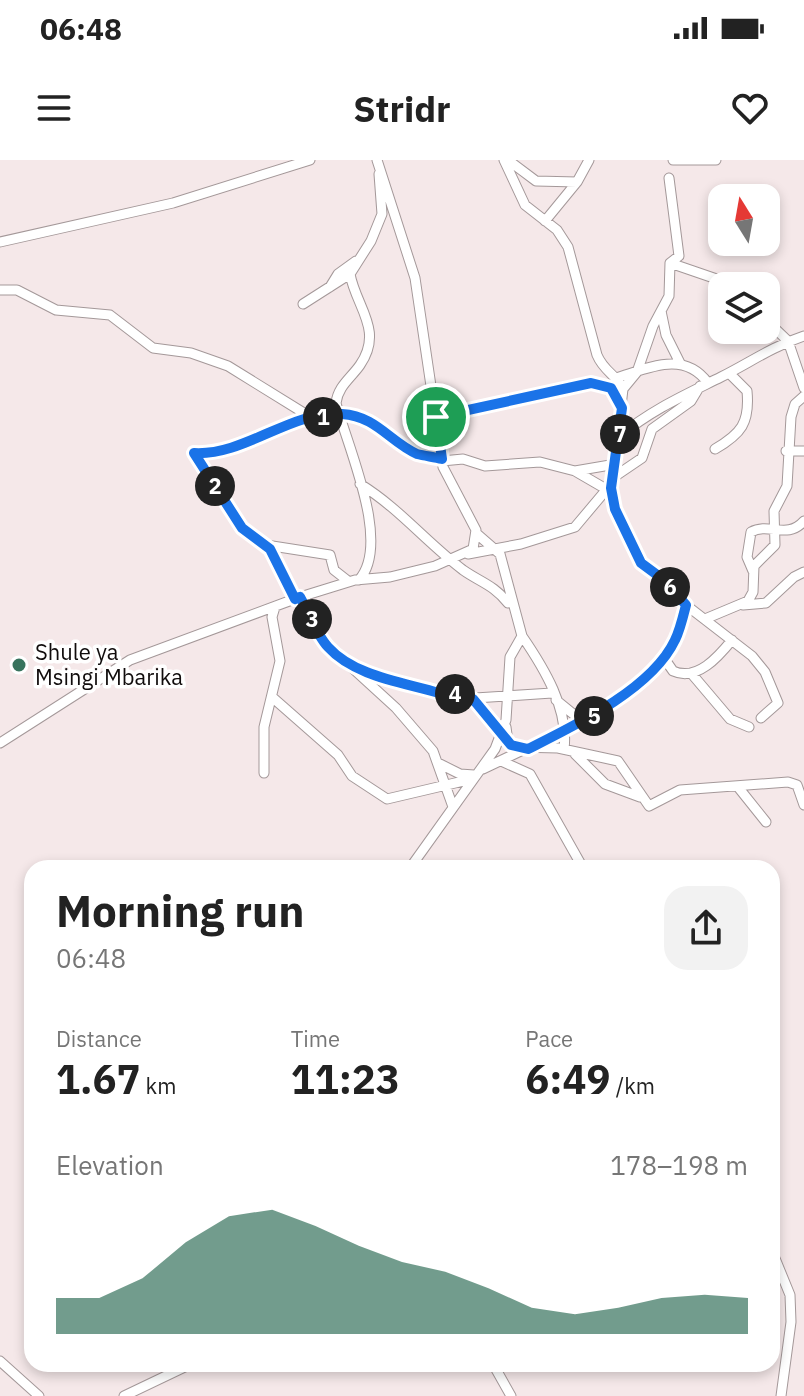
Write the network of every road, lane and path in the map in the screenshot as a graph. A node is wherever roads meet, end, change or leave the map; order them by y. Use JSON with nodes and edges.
{"nodes":[{"id":1,"x":310,"y":160,"type":"edge"},
{"id":2,"x":506,"y":160,"type":"edge"},
{"id":3,"x":673,"y":160,"type":"edge"},
{"id":4,"x":716,"y":160,"type":"edge"},
{"id":5,"x":586,"y":162,"type":"edge"},
{"id":6,"x":378,"y":164,"type":"edge"},
{"id":7,"x":669,"y":178,"type":"dead end"},
{"id":8,"x":577,"y":182,"type":"junction"},
{"id":9,"x":545,"y":221,"type":"junction"},
{"id":10,"x":0,"y":242,"type":"edge"},
{"id":11,"x":356,"y":261,"type":"junction"},
{"id":12,"x":670,"y":263,"type":"junction"},
{"id":13,"x":350,"y":274,"type":"junction"},
{"id":14,"x":708,"y":276,"type":"edge"},
{"id":15,"x":0,"y":290,"type":"edge"},
{"id":16,"x":328,"y":290,"type":"junction"},
{"id":17,"x":303,"y":304,"type":"dead end"},
{"id":18,"x":661,"y":311,"type":"junction"},
{"id":19,"x":780,"y":333,"type":"edge"},
{"id":20,"x":804,"y":336,"type":"edge"},
{"id":21,"x":788,"y":341,"type":"junction"},
{"id":22,"x":680,"y":363,"type":"junction"},
{"id":23,"x":637,"y":372,"type":"junction"},
{"id":24,"x":729,"y":373,"type":"junction"},
{"id":25,"x":616,"y":378,"type":"junction"},
{"id":26,"x":704,"y":384,"type":"junction"},
{"id":27,"x":804,"y":388,"type":"edge"},
{"id":28,"x":623,"y":389,"type":"junction"},
{"id":29,"x":802,"y":399,"type":"edge"},
{"id":30,"x":622,"y":411,"type":"junction"},
{"id":31,"x":339,"y":414,"type":"junction"},
{"id":32,"x":436,"y":417,"type":"junction"},
{"id":33,"x":643,"y":418,"type":"junction"},
{"id":34,"x":314,"y":419,"type":"junction"},
{"id":35,"x":620,"y":436,"type":"junction"},
{"id":36,"x":715,"y":449,"type":"dead end"},
{"id":37,"x":786,"y":451,"type":"junction"},
{"id":38,"x":804,"y":451,"type":"edge"},
{"id":39,"x":443,"y":463,"type":"junction"},
{"id":40,"x":616,"y":464,"type":"junction"},
{"id":41,"x":575,"y":471,"type":"junction"},
{"id":42,"x":610,"y":483,"type":"junction"},
{"id":43,"x":360,"y":484,"type":"junction"},
{"id":44,"x":804,"y":521,"type":"edge"},
{"id":45,"x":777,"y":532,"type":"junction"},
{"id":46,"x":477,"y":534,"type":"junction"},
{"id":47,"x":266,"y":545,"type":"junction"},
{"id":48,"x":497,"y":549,"type":"junction"},
{"id":49,"x":467,"y":554,"type":"junction"},
{"id":50,"x":453,"y":560,"type":"junction"},
{"id":51,"x":753,"y":571,"type":"junction"},
{"id":52,"x":804,"y":572,"type":"edge"},
{"id":53,"x":354,"y":580,"type":"junction"},
{"id":54,"x":298,"y":598,"type":"junction"},
{"id":55,"x":686,"y":605,"type":"junction"},
{"id":56,"x":743,"y":605,"type":"junction"},
{"id":57,"x":275,"y":607,"type":"junction"},
{"id":58,"x":513,"y":608,"type":"junction"},
{"id":59,"x":705,"y":619,"type":"junction"},
{"id":60,"x":522,"y":636,"type":"junction"},
{"id":61,"x":732,"y":640,"type":"junction"},
{"id":62,"x":664,"y":658,"type":"junction"},
{"id":63,"x":357,"y":670,"type":"junction"},
{"id":64,"x":691,"y":673,"type":"junction"},
{"id":65,"x":552,"y":696,"type":"junction"},
{"id":66,"x":272,"y":697,"type":"junction"},
{"id":67,"x":473,"y":699,"type":"junction"},
{"id":68,"x":508,"y":699,"type":"junction"},
{"id":69,"x":761,"y":718,"type":"dead end"},
{"id":70,"x":506,"y":720,"type":"junction"},
{"id":71,"x":583,"y":722,"type":"junction"},
{"id":72,"x":749,"y":727,"type":"dead end"},
{"id":73,"x":565,"y":728,"type":"junction"},
{"id":74,"x":502,"y":732,"type":"junction"},
{"id":75,"x":508,"y":742,"type":"junction"},
{"id":76,"x":0,"y":743,"type":"edge"},
{"id":77,"x":528,"y":749,"type":"junction"},
{"id":78,"x":564,"y":749,"type":"junction"},
{"id":79,"x":575,"y":754,"type":"junction"},
{"id":80,"x":476,"y":759,"type":"dead end"},
{"id":81,"x":508,"y":760,"type":"junction"},
{"id":82,"x":440,"y":764,"type":"junction"},
{"id":83,"x":264,"y":773,"type":"dead end"},
{"id":84,"x":477,"y":773,"type":"junction"},
{"id":85,"x":446,"y":783,"type":"junction"},
{"id":86,"x":741,"y":790,"type":"junction"},
{"id":87,"x":642,"y":799,"type":"junction"},
{"id":88,"x":804,"y":805,"type":"edge"},
{"id":89,"x":453,"y":807,"type":"junction"},
{"id":90,"x":766,"y":822,"type":"dead end"},
{"id":91,"x":416,"y":860,"type":"edge"},
{"id":92,"x":578,"y":860,"type":"edge"},
{"id":93,"x":780,"y":1271,"type":"edge"},
{"id":94,"x":0,"y":1361,"type":"edge"},
{"id":95,"x":174,"y":1372,"type":"edge"},
{"id":96,"x":498,"y":1372,"type":"edge"},
{"id":97,"x":39,"y":1396,"type":"edge"},
{"id":98,"x":124,"y":1396,"type":"edge"},
{"id":99,"x":511,"y":1396,"type":"edge"},
{"id":100,"x":781,"y":1396,"type":"edge"}],
"edges":[{"from":1,"to":10,"type":"street"},
{"from":2,"to":8,"type":"street"},
{"from":2,"to":9,"type":"street"},
{"from":3,"to":4,"type":"street"},
{"from":5,"to":8,"type":"street"},
{"from":6,"to":11,"type":"street"},
{"from":6,"to":32,"type":"street"},
{"from":7,"to":12,"type":"street"},
{"from":8,"to":9,"type":"street"},
{"from":9,"to":25,"type":"street"},
{"from":11,"to":13,"type":"street"},
{"from":11,"to":16,"type":"street"},
{"from":12,"to":14,"type":"street"},
{"from":12,"to":18,"type":"street"},
{"from":13,"to":16,"type":"street"},
{"from":13,"to":31,"type":"street"},
{"from":15,"to":34,"type":"street"},
{"from":16,"to":17,"type":"street"},
{"from":18,"to":22,"type":"street"},
{"from":18,"to":23,"type":"street"},
{"from":19,"to":21,"type":"street"},
{"from":20,"to":21,"type":"street"},
{"from":21,"to":24,"type":"street"},
{"from":21,"to":27,"type":"street"},
{"from":22,"to":23,"type":"street"},
{"from":22,"to":26,"type":"street"},
{"from":23,"to":25,"type":"street"},
{"from":23,"to":28,"type":"street"},
{"from":24,"to":26,"type":"street"},
{"from":24,"to":36,"type":"street"},
{"from":25,"to":28,"type":"street"},
{"from":26,"to":33,"type":"street"},
{"from":26,"to":42,"type":"street"},
{"from":28,"to":30,"type":"street"},
{"from":29,"to":37,"type":"street"},
{"from":30,"to":32,"type":"street"},
{"from":30,"to":33,"type":"street"},
{"from":30,"to":35,"type":"street"},
{"from":31,"to":34,"type":"street"},
{"from":31,"to":39,"type":"street"},
{"from":31,"to":43,"type":"street"},
{"from":32,"to":39,"type":"street"},
{"from":33,"to":35,"type":"street"},
{"from":34,"to":47,"type":"street"},
{"from":35,"to":40,"type":"street"},
{"from":37,"to":38,"type":"street"},
{"from":37,"to":45,"type":"street"},
{"from":39,"to":41,"type":"street"},
{"from":39,"to":46,"type":"street"},
{"from":40,"to":41,"type":"street"},
{"from":40,"to":42,"type":"street"},
{"from":41,"to":42,"type":"street"},
{"from":42,"to":48,"type":"street"},
{"from":42,"to":55,"type":"street"},
{"from":43,"to":50,"type":"street"},
{"from":43,"to":53,"type":"street"},
{"from":44,"to":45,"type":"street"},
{"from":45,"to":51,"type":"street"},
{"from":45,"to":51,"type":"street"},
{"from":46,"to":48,"type":"street"},
{"from":46,"to":49,"type":"street"},
{"from":47,"to":53,"type":"street"},
{"from":47,"to":54,"type":"street"},
{"from":48,"to":49,"type":"street"},
{"from":48,"to":58,"type":"street"},
{"from":49,"to":50,"type":"street"},
{"from":50,"to":53,"type":"street"},
{"from":50,"to":58,"type":"street"},
{"from":51,"to":56,"type":"street"},
{"from":52,"to":56,"type":"street"},
{"from":53,"to":54,"type":"street"},
{"from":54,"to":57,"type":"street"},
{"from":54,"to":63,"type":"street"},
{"from":55,"to":59,"type":"street"},
{"from":55,"to":62,"type":"street"},
{"from":56,"to":59,"type":"street"},
{"from":57,"to":66,"type":"street"},
{"from":57,"to":76,"type":"street"},
{"from":58,"to":60,"type":"street"},
{"from":59,"to":61,"type":"street"},
{"from":60,"to":65,"type":"street"},
{"from":60,"to":68,"type":"street"},
{"from":61,"to":64,"type":"street"},
{"from":61,"to":69,"type":"street"},
{"from":62,"to":64,"type":"street"},
{"from":62,"to":71,"type":"street"},
{"from":63,"to":67,"type":"street"},
{"from":63,"to":82,"type":"street"},
{"from":64,"to":72,"type":"street"},
{"from":65,"to":68,"type":"street"},
{"from":65,"to":71,"type":"street"},
{"from":65,"to":73,"type":"street"},
{"from":66,"to":83,"type":"street"},
{"from":66,"to":85,"type":"street"},
{"from":67,"to":68,"type":"street"},
{"from":67,"to":74,"type":"street"},
{"from":68,"to":70,"type":"street"},
{"from":70,"to":74,"type":"street"},
{"from":70,"to":75,"type":"street"},
{"from":71,"to":73,"type":"street"},
{"from":73,"to":77,"type":"street"},
{"from":73,"to":78,"type":"street"},
{"from":74,"to":75,"type":"street"},
{"from":74,"to":84,"type":"street"},
{"from":75,"to":77,"type":"street"},
{"from":75,"to":81,"type":"street"},
{"from":77,"to":78,"type":"street"},
{"from":77,"to":81,"type":"street"},
{"from":78,"to":79,"type":"street"},
{"from":79,"to":87,"type":"street"},
{"from":79,"to":87,"type":"street"},
{"from":80,"to":84,"type":"street"},
{"from":81,"to":84,"type":"street"},
{"from":81,"to":92,"type":"street"},
{"from":82,"to":84,"type":"street"},
{"from":82,"to":85,"type":"street"},
{"from":84,"to":85,"type":"street"},
{"from":84,"to":89,"type":"street"},
{"from":85,"to":89,"type":"street"},
{"from":86,"to":87,"type":"street"},
{"from":86,"to":88,"type":"street"},
{"from":86,"to":90,"type":"street"},
{"from":89,"to":91,"type":"street"},
{"from":93,"to":100,"type":"street"},
{"from":94,"to":97,"type":"street"},
{"from":95,"to":98,"type":"street"},
{"from":96,"to":99,"type":"street"}]}
